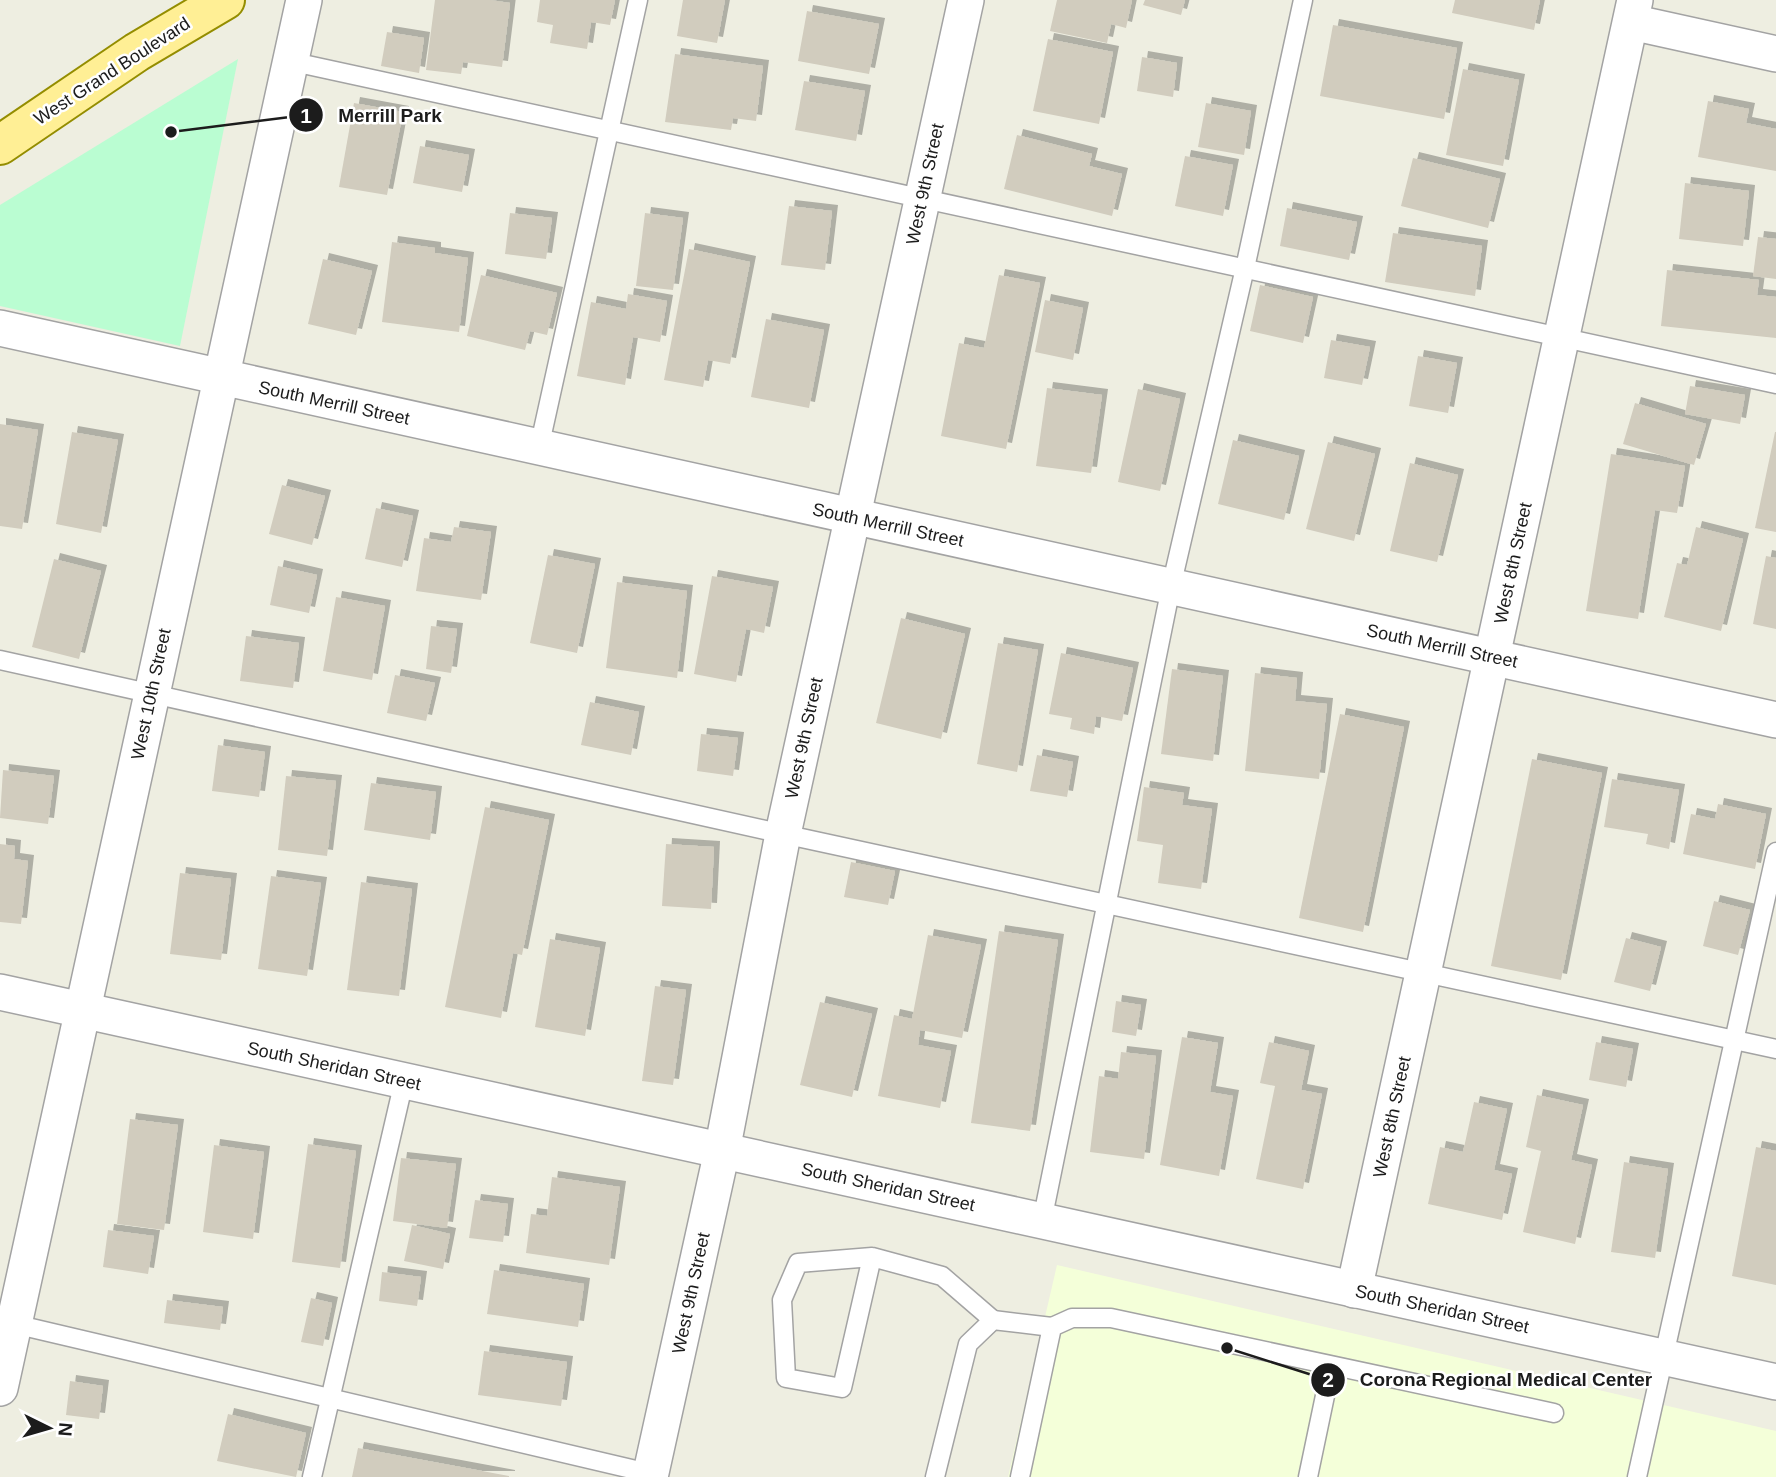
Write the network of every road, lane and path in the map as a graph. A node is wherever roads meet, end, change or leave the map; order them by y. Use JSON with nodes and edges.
{"nodes":[{"id":1,"x":225,"y":0,"type":"edge"},
{"id":2,"x":304,"y":0,"type":"edge"},
{"id":3,"x":638,"y":0,"type":"edge"},
{"id":4,"x":965,"y":0,"type":"edge"},
{"id":5,"x":1303,"y":0,"type":"edge"},
{"id":6,"x":1633,"y":11,"type":"edge"},
{"id":7,"x":1776,"y":54,"type":"edge"},
{"id":8,"x":289,"y":61,"type":"junction"},
{"id":9,"x":610,"y":131,"type":"junction"},
{"id":10,"x":0,"y":145,"type":"edge"},
{"id":11,"x":922,"y":198,"type":"junction"},
{"id":12,"x":1245,"y":268,"type":"junction"},
{"id":13,"x":0,"y":328,"type":"edge"},
{"id":14,"x":1562,"y":337,"type":"junction"},
{"id":15,"x":220,"y":378,"type":"junction"},
{"id":16,"x":1776,"y":384,"type":"edge"},
{"id":17,"x":539,"y":448,"type":"junction"},
{"id":18,"x":853,"y":517,"type":"junction"},
{"id":19,"x":1171,"y":587,"type":"junction"},
{"id":20,"x":1492,"y":657,"type":"junction"},
{"id":21,"x":0,"y":660,"type":"edge"},
{"id":22,"x":151,"y":693,"type":"junction"},
{"id":23,"x":1776,"y":720,"type":"edge"},
{"id":24,"x":783,"y":834,"type":"junction"},
{"id":25,"x":1776,"y":852,"type":"edge"},
{"id":26,"x":1106,"y":904,"type":"junction"},
{"id":27,"x":1423,"y":971,"type":"junction"},
{"id":28,"x":0,"y":992,"type":"edge"},
{"id":29,"x":82,"y":1011,"type":"junction"},
{"id":30,"x":1734,"y":1040,"type":"junction"},
{"id":31,"x":1776,"y":1049,"type":"edge"},
{"id":32,"x":404,"y":1081,"type":"junction"},
{"id":33,"x":722,"y":1151,"type":"junction"},
{"id":34,"x":1042,"y":1221,"type":"junction"},
{"id":35,"x":872,"y":1257,"type":"junction"},
{"id":36,"x":1354,"y":1290,"type":"junction"},
{"id":37,"x":993,"y":1320,"type":"junction"},
{"id":38,"x":7,"y":1322,"type":"edge"},
{"id":39,"x":1052,"y":1327,"type":"junction"},
{"id":40,"x":1663,"y":1357,"type":"junction"},
{"id":41,"x":1331,"y":1367,"type":"junction"},
{"id":42,"x":1776,"y":1382,"type":"edge"},
{"id":43,"x":0,"y":1388,"type":"edge"},
{"id":44,"x":330,"y":1397,"type":"junction"},
{"id":45,"x":1554,"y":1413,"type":"dead end"},
{"id":46,"x":655,"y":1476,"type":"edge"},
{"id":47,"x":312,"y":1477,"type":"edge"},
{"id":48,"x":935,"y":1477,"type":"edge"},
{"id":49,"x":1020,"y":1477,"type":"edge"},
{"id":50,"x":1308,"y":1477,"type":"edge"},
{"id":51,"x":1637,"y":1477,"type":"edge"}],
"edges":[{"from":1,"to":10,"type":"main road","name":"West Grand Boulevard"},
{"from":2,"to":8,"type":"street","name":"West 10th Street"},
{"from":3,"to":9,"type":"lane"},
{"from":4,"to":11,"type":"street","name":"West 9th Street"},
{"from":5,"to":12,"type":"lane"},
{"from":6,"to":7,"type":"street"},
{"from":6,"to":14,"type":"street","name":"West 8th Street"},
{"from":8,"to":9,"type":"lane"},
{"from":8,"to":15,"type":"street","name":"West 10th Street"},
{"from":9,"to":11,"type":"lane"},
{"from":9,"to":17,"type":"lane"},
{"from":11,"to":12,"type":"lane"},
{"from":11,"to":18,"type":"street","name":"West 9th Street"},
{"from":12,"to":14,"type":"lane"},
{"from":12,"to":19,"type":"lane"},
{"from":13,"to":15,"type":"street","name":"South Merrill Street"},
{"from":14,"to":16,"type":"lane"},
{"from":14,"to":20,"type":"street","name":"West 8th Street"},
{"from":15,"to":17,"type":"street","name":"South Merrill Street"},
{"from":15,"to":22,"type":"street","name":"West 10th Street"},
{"from":17,"to":18,"type":"street","name":"South Merrill Street"},
{"from":18,"to":19,"type":"street","name":"South Merrill Street"},
{"from":18,"to":24,"type":"street","name":"West 9th Street"},
{"from":19,"to":20,"type":"street","name":"South Merrill Street"},
{"from":19,"to":26,"type":"lane"},
{"from":20,"to":23,"type":"street","name":"South Merrill Street"},
{"from":20,"to":27,"type":"street","name":"West 8th Street"},
{"from":21,"to":22,"type":"lane"},
{"from":22,"to":24,"type":"lane"},
{"from":22,"to":29,"type":"street","name":"West 10th Street"},
{"from":24,"to":26,"type":"lane"},
{"from":24,"to":33,"type":"street","name":"West 9th Street"},
{"from":25,"to":30,"type":"lane"},
{"from":26,"to":27,"type":"lane"},
{"from":26,"to":34,"type":"lane"},
{"from":27,"to":30,"type":"lane"},
{"from":27,"to":36,"type":"street","name":"West 8th Street"},
{"from":28,"to":29,"type":"street","name":"South Sheridan Street"},
{"from":29,"to":32,"type":"street","name":"South Sheridan Street"},
{"from":29,"to":38,"type":"street","name":"West 10th Street"},
{"from":30,"to":31,"type":"lane"},
{"from":30,"to":40,"type":"lane"},
{"from":32,"to":33,"type":"street","name":"South Sheridan Street"},
{"from":32,"to":44,"type":"lane"},
{"from":33,"to":34,"type":"street","name":"South Sheridan Street"},
{"from":33,"to":46,"type":"street","name":"West 9th Street"},
{"from":34,"to":36,"type":"street","name":"South Sheridan Street"},
{"from":35,"to":35,"type":"lane"},
{"from":35,"to":37,"type":"lane"},
{"from":36,"to":40,"type":"street","name":"South Sheridan Street"},
{"from":37,"to":39,"type":"lane"},
{"from":37,"to":48,"type":"lane"},
{"from":38,"to":43,"type":"street","name":"West 10th Street"},
{"from":38,"to":44,"type":"lane"},
{"from":39,"to":41,"type":"lane"},
{"from":39,"to":49,"type":"lane"},
{"from":40,"to":42,"type":"street","name":"South Sheridan Street"},
{"from":40,"to":51,"type":"lane"},
{"from":41,"to":45,"type":"lane"},
{"from":41,"to":50,"type":"lane"},
{"from":44,"to":46,"type":"lane"},
{"from":44,"to":47,"type":"lane"}]}
